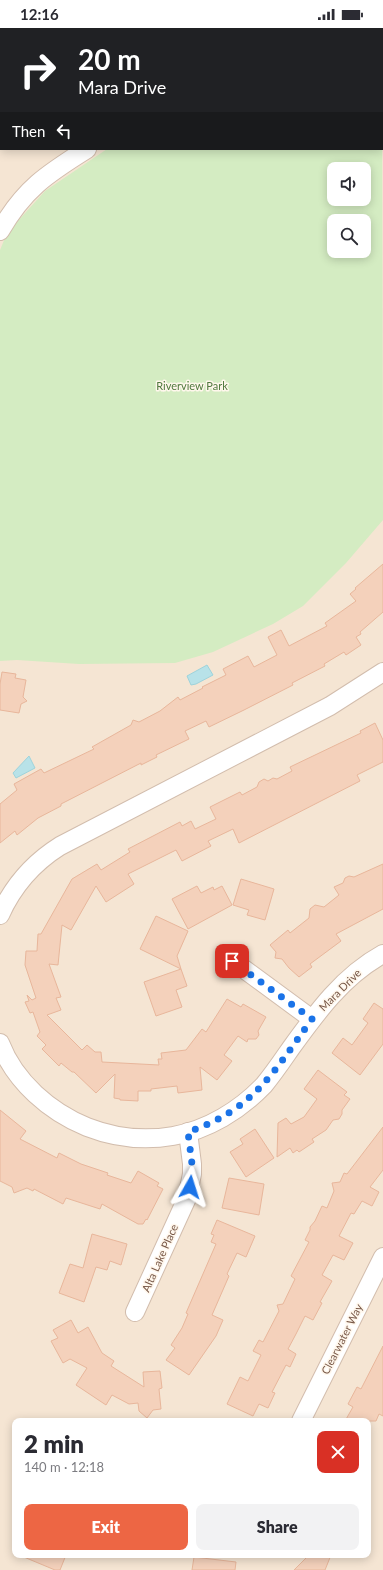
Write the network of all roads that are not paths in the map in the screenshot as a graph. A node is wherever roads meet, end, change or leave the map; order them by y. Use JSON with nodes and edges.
{"nodes":[{"id":1,"x":85,"y":150,"type":"edge"},
{"id":2,"x":0,"y":231,"type":"edge"},
{"id":3,"x":383,"y":672,"type":"edge"},
{"id":4,"x":0,"y":915,"type":"edge"},
{"id":5,"x":383,"y":954,"type":"edge"},
{"id":6,"x":232,"y":961,"type":"dead end"},
{"id":7,"x":312,"y":1019,"type":"junction"},
{"id":8,"x":0,"y":1044,"type":"edge"},
{"id":9,"x":188,"y":1132,"type":"junction"},
{"id":10,"x":383,"y":1257,"type":"edge"},
{"id":11,"x":135,"y":1312,"type":"dead end"},
{"id":12,"x":302,"y":1418,"type":"edge"}],
"edges":[{"from":1,"to":2,"type":"street"},
{"from":3,"to":4,"type":"street"},
{"from":5,"to":7,"type":"street","name":"Mara Drive"},
{"from":6,"to":7,"type":"street"},
{"from":7,"to":9,"type":"street","name":"Mara Drive"},
{"from":8,"to":9,"type":"street","name":"Mara Drive"},
{"from":9,"to":11,"type":"street","name":"Alta Lake Place"},
{"from":10,"to":12,"type":"street","name":"Clearwater Way"}]}
